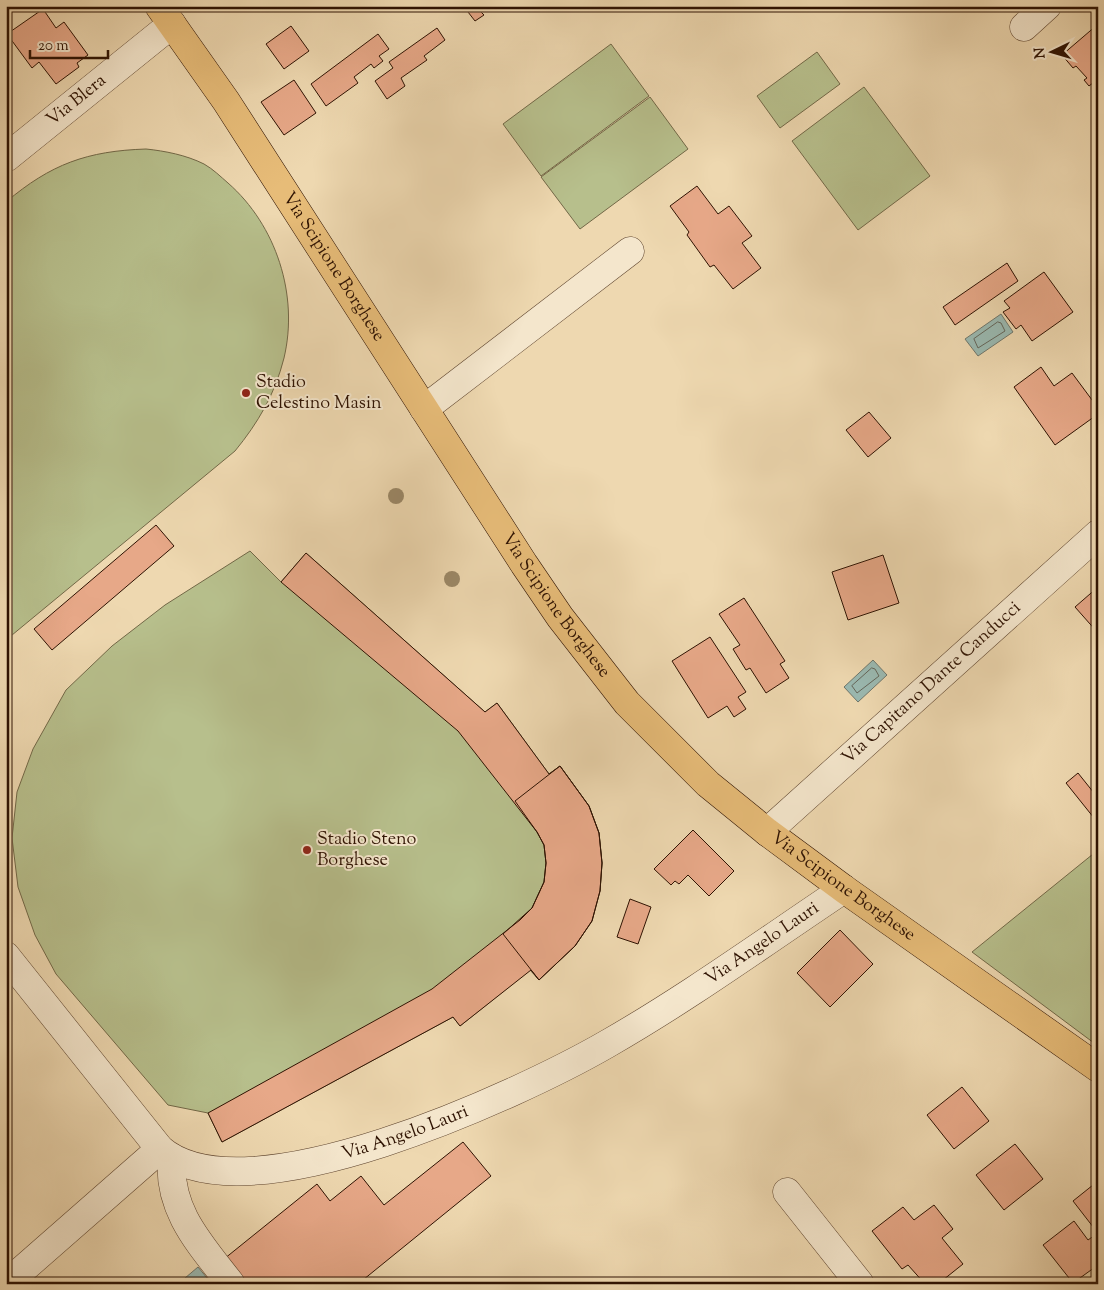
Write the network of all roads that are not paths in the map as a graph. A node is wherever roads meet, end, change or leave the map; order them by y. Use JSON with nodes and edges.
{"nodes":[{"id":1,"x":1047,"y":6,"type":"edge"},
{"id":2,"x":166,"y":15,"type":"edge"},
{"id":3,"x":1024,"y":27,"type":"dead end"},
{"id":4,"x":6,"y":158,"type":"edge"},
{"id":5,"x":630,"y":250,"type":"dead end"},
{"id":6,"x":424,"y":409,"type":"junction"},
{"id":7,"x":1098,"y":534,"type":"edge"},
{"id":8,"x":767,"y":832,"type":"junction"},
{"id":9,"x":844,"y":888,"type":"junction"},
{"id":10,"x":6,"y":956,"type":"edge"},
{"id":11,"x":1098,"y":1068,"type":"edge"},
{"id":12,"x":166,"y":1153,"type":"junction"},
{"id":13,"x":787,"y":1192,"type":"dead end"},
{"id":14,"x":6,"y":1284,"type":"edge"},
{"id":15,"x":231,"y":1284,"type":"edge"},
{"id":16,"x":860,"y":1284,"type":"edge"}],
"edges":[{"from":1,"to":3,"type":"street"},
{"from":2,"to":4,"type":"street","name":"Via Blera"},
{"from":2,"to":6,"type":"main road","name":"Via Scipione Borghese"},
{"from":5,"to":6,"type":"street"},
{"from":6,"to":8,"type":"main road","name":"Via Scipione Borghese"},
{"from":7,"to":8,"type":"street","name":"Via Capitano Dante Canducci"},
{"from":8,"to":9,"type":"main road","name":"Via Scipione Borghese"},
{"from":9,"to":11,"type":"main road","name":"Via Scipione Borghese"},
{"from":9,"to":12,"type":"street","name":"Via Angelo Lauri"},
{"from":10,"to":12,"type":"street"},
{"from":12,"to":14,"type":"street"},
{"from":12,"to":15,"type":"street"},
{"from":13,"to":16,"type":"street"}]}
